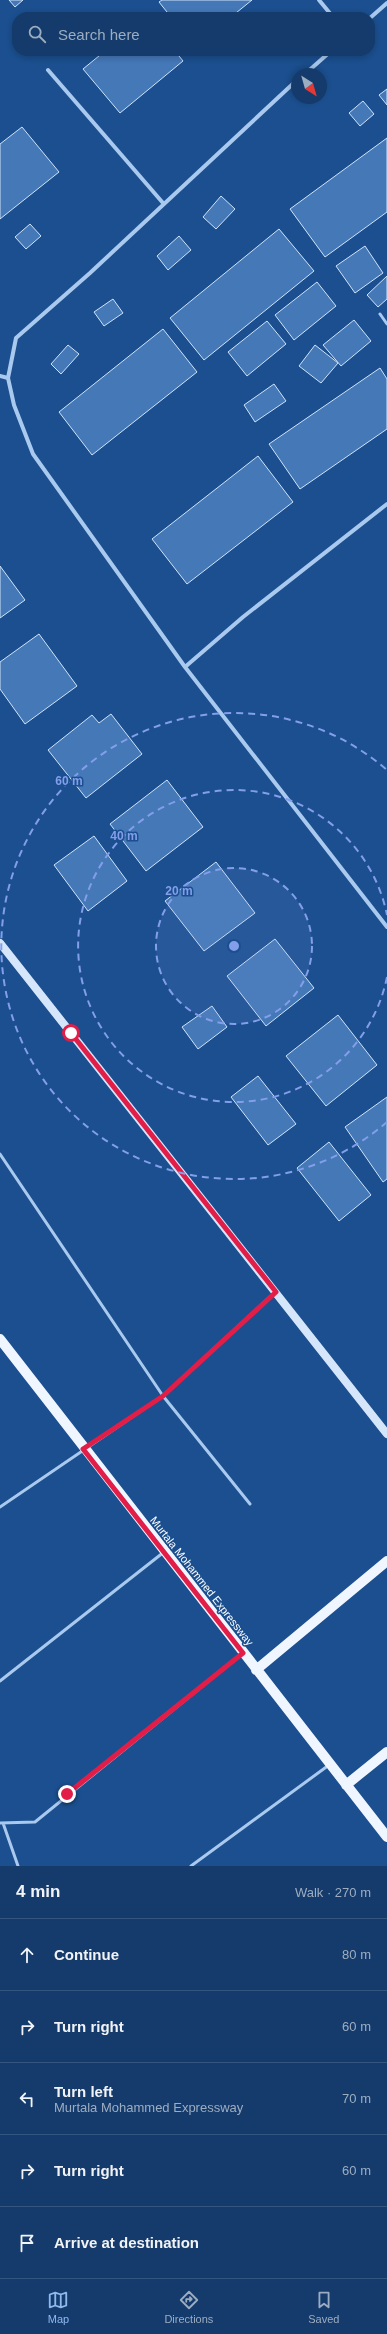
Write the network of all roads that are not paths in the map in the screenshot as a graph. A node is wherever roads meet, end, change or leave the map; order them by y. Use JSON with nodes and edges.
{"nodes":[{"id":1,"x":318,"y":0,"type":"edge"},
{"id":2,"x":387,"y":3,"type":"edge"},
{"id":3,"x":329,"y":12,"type":"edge"},
{"id":4,"x":375,"y":14,"type":"edge"},
{"id":5,"x":325,"y":56,"type":"edge"},
{"id":6,"x":311,"y":68,"type":"edge"},
{"id":7,"x":48,"y":70,"type":"dead end"},
{"id":8,"x":291,"y":86,"type":"edge"},
{"id":9,"x":163,"y":203,"type":"junction"},
{"id":10,"x":380,"y":314,"type":"dead end"},
{"id":11,"x":387,"y":324,"type":"edge"},
{"id":12,"x":0,"y":376,"type":"edge"},
{"id":13,"x":8,"y":378,"type":"junction"},
{"id":14,"x":387,"y":504,"type":"edge"},
{"id":15,"x":185,"y":667,"type":"junction"},
{"id":16,"x":387,"y":926,"type":"edge"},
{"id":17,"x":0,"y":943,"type":"edge"},
{"id":18,"x":0,"y":1154,"type":"edge"},
{"id":19,"x":276,"y":1292,"type":"junction"},
{"id":20,"x":0,"y":1339,"type":"edge"},
{"id":21,"x":163,"y":1396,"type":"junction"},
{"id":22,"x":387,"y":1434,"type":"edge"},
{"id":23,"x":83,"y":1449,"type":"junction"},
{"id":24,"x":250,"y":1504,"type":"dead end"},
{"id":25,"x":0,"y":1506,"type":"edge"},
{"id":26,"x":164,"y":1552,"type":"junction"},
{"id":27,"x":387,"y":1561,"type":"edge"},
{"id":28,"x":243,"y":1653,"type":"junction"},
{"id":29,"x":256,"y":1670,"type":"junction"},
{"id":30,"x":0,"y":1681,"type":"edge"},
{"id":31,"x":387,"y":1752,"type":"edge"},
{"id":32,"x":330,"y":1765,"type":"junction"},
{"id":33,"x":346,"y":1785,"type":"junction"},
{"id":34,"x":2,"y":1823,"type":"edge"},
{"id":35,"x":387,"y":1837,"type":"edge"},
{"id":36,"x":18,"y":1866,"type":"edge"},
{"id":37,"x":191,"y":1866,"type":"edge"}],
"edges":[{"from":1,"to":3,"type":"street"},
{"from":2,"to":4,"type":"street"},
{"from":5,"to":6,"type":"street"},
{"from":7,"to":9,"type":"street"},
{"from":8,"to":9,"type":"street"},
{"from":9,"to":13,"type":"street"},
{"from":10,"to":11,"type":"lane"},
{"from":12,"to":13,"type":"street"},
{"from":13,"to":15,"type":"street"},
{"from":14,"to":15,"type":"street"},
{"from":15,"to":16,"type":"street"},
{"from":17,"to":19,"type":"main road"},
{"from":18,"to":21,"type":"lane"},
{"from":19,"to":21,"type":"lane"},
{"from":19,"to":22,"type":"main road"},
{"from":20,"to":23,"type":"main road","name":"Murtala Mohammed Expressway"},
{"from":21,"to":23,"type":"lane"},
{"from":21,"to":24,"type":"lane"},
{"from":23,"to":25,"type":"lane"},
{"from":23,"to":26,"type":"main road","name":"Murtala Mohammed Expressway"},
{"from":26,"to":28,"type":"main road","name":"Murtala Mohammed Expressway"},
{"from":26,"to":30,"type":"lane"},
{"from":27,"to":29,"type":"main road"},
{"from":28,"to":29,"type":"main road","name":"Murtala Mohammed Expressway"},
{"from":28,"to":34,"type":"lane"},
{"from":29,"to":32,"type":"main road","name":"Murtala Mohammed Expressway"},
{"from":31,"to":33,"type":"main road"},
{"from":32,"to":33,"type":"main road","name":"Murtala Mohammed Expressway"},
{"from":32,"to":37,"type":"lane"},
{"from":33,"to":35,"type":"main road","name":"Murtala Mohammed Expressway"},
{"from":34,"to":36,"type":"lane"}]}
